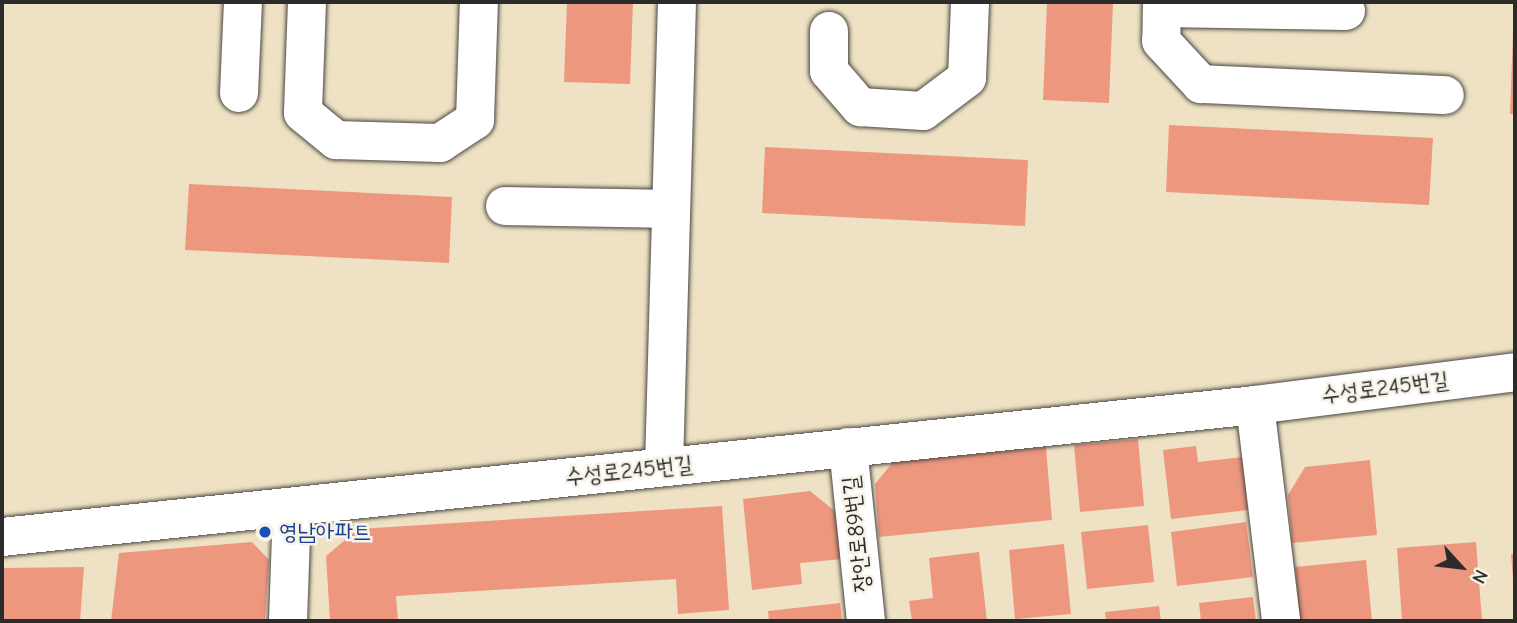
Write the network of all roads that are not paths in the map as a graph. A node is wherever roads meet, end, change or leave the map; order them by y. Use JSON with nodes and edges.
{"nodes":[{"id":1,"x":243,"y":2,"type":"edge"},
{"id":2,"x":307,"y":2,"type":"edge"},
{"id":3,"x":479,"y":2,"type":"edge"},
{"id":4,"x":677,"y":2,"type":"edge"},
{"id":5,"x":970,"y":2,"type":"edge"},
{"id":6,"x":1162,"y":5,"type":"edge"},
{"id":7,"x":1346,"y":11,"type":"dead end"},
{"id":8,"x":829,"y":31,"type":"dead end"},
{"id":9,"x":239,"y":93,"type":"dead end"},
{"id":10,"x":1445,"y":95,"type":"dead end"},
{"id":11,"x":505,"y":206,"type":"dead end"},
{"id":12,"x":671,"y":209,"type":"junction"},
{"id":13,"x":1515,"y":372,"type":"edge"},
{"id":14,"x":1255,"y":405,"type":"junction"},
{"id":15,"x":848,"y":447,"type":"junction"},
{"id":16,"x":664,"y":467,"type":"junction"},
{"id":17,"x":292,"y":507,"type":"junction"},
{"id":18,"x":2,"y":537,"type":"edge"},
{"id":19,"x":288,"y":621,"type":"edge"},
{"id":20,"x":866,"y":621,"type":"edge"},
{"id":21,"x":1281,"y":621,"type":"edge"}],
"edges":[{"from":1,"to":9,"type":"street"},
{"from":2,"to":3,"type":"street"},
{"from":4,"to":12,"type":"street"},
{"from":5,"to":8,"type":"street"},
{"from":6,"to":7,"type":"street"},
{"from":6,"to":10,"type":"street"},
{"from":11,"to":12,"type":"street"},
{"from":12,"to":16,"type":"street"},
{"from":13,"to":14,"type":"street","name":"수성로245번길"},
{"from":14,"to":15,"type":"street","name":"수성로245번길"},
{"from":14,"to":21,"type":"street"},
{"from":15,"to":16,"type":"street","name":"수성로245번길"},
{"from":15,"to":20,"type":"street","name":"장안로89번길"},
{"from":16,"to":17,"type":"street","name":"수성로245번길"},
{"from":17,"to":18,"type":"street","name":"수성로245번길"},
{"from":17,"to":19,"type":"street"}]}
